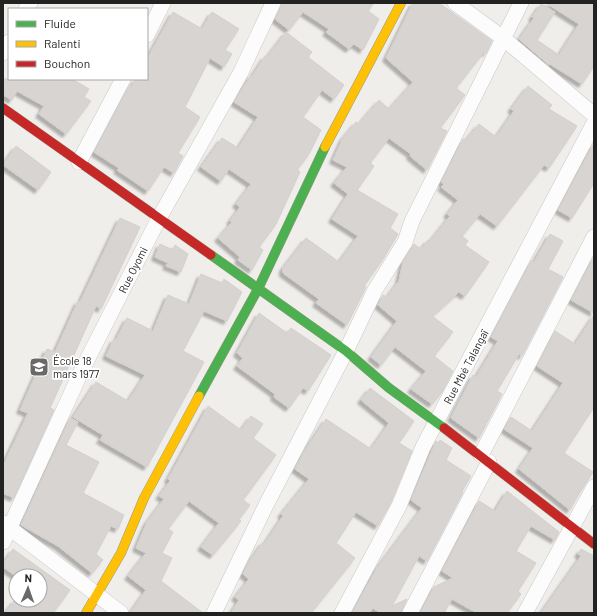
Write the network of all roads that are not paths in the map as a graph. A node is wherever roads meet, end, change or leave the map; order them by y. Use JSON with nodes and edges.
{"nodes":[{"id":1,"x":163,"y":3,"type":"edge"},
{"id":2,"x":273,"y":3,"type":"edge"},
{"id":3,"x":402,"y":3,"type":"edge"},
{"id":4,"x":455,"y":3,"type":"edge"},
{"id":5,"x":521,"y":3,"type":"edge"},
{"id":6,"x":148,"y":33,"type":"edge"},
{"id":7,"x":503,"y":38,"type":"junction"},
{"id":8,"x":8,"y":44,"type":"edge"},
{"id":9,"x":3,"y":53,"type":"edge"},
{"id":10,"x":122,"y":80,"type":"edge"},
{"id":11,"x":3,"y":108,"type":"edge"},
{"id":12,"x":594,"y":115,"type":"edge"},
{"id":13,"x":594,"y":123,"type":"edge"},
{"id":14,"x":79,"y":162,"type":"junction"},
{"id":15,"x":158,"y":220,"type":"junction"},
{"id":16,"x":594,"y":237,"type":"edge"},
{"id":17,"x":258,"y":289,"type":"junction"},
{"id":18,"x":346,"y":351,"type":"junction"},
{"id":19,"x":436,"y":424,"type":"junction"},
{"id":20,"x":485,"y":459,"type":"junction"},
{"id":21,"x":594,"y":488,"type":"edge"},
{"id":22,"x":6,"y":526,"type":"edge"},
{"id":23,"x":572,"y":527,"type":"junction"},
{"id":24,"x":3,"y":542,"type":"edge"},
{"id":25,"x":594,"y":544,"type":"edge"},
{"id":26,"x":96,"y":595,"type":"junction"},
{"id":27,"x":86,"y":613,"type":"edge"},
{"id":28,"x":121,"y":613,"type":"edge"},
{"id":29,"x":214,"y":613,"type":"edge"},
{"id":30,"x":342,"y":613,"type":"edge"},
{"id":31,"x":410,"y":613,"type":"edge"},
{"id":32,"x":525,"y":613,"type":"edge"}],
"edges":[{"from":1,"to":6,"type":"street"},
{"from":2,"to":15,"type":"street","name":"Rue Oyomi"},
{"from":3,"to":17,"type":"street"},
{"from":4,"to":7,"type":"street"},
{"from":5,"to":7,"type":"street"},
{"from":7,"to":12,"type":"street"},
{"from":7,"to":18,"type":"street"},
{"from":8,"to":9,"type":"street"},
{"from":10,"to":14,"type":"street"},
{"from":11,"to":14,"type":"street"},
{"from":13,"to":19,"type":"street","name":"Rue Mbé Talangaï"},
{"from":14,"to":15,"type":"street"},
{"from":15,"to":17,"type":"street"},
{"from":15,"to":22,"type":"street","name":"Rue Oyomi"},
{"from":16,"to":20,"type":"street"},
{"from":17,"to":18,"type":"street"},
{"from":17,"to":26,"type":"street"},
{"from":18,"to":19,"type":"street"},
{"from":18,"to":29,"type":"street"},
{"from":19,"to":20,"type":"street"},
{"from":19,"to":30,"type":"street","name":"Rue Mbé Talangaï"},
{"from":20,"to":23,"type":"street"},
{"from":20,"to":31,"type":"street"},
{"from":21,"to":23,"type":"street"},
{"from":22,"to":24,"type":"street","name":"Rue Oyomi"},
{"from":22,"to":26,"type":"street"},
{"from":23,"to":25,"type":"street"},
{"from":23,"to":32,"type":"street"},
{"from":26,"to":27,"type":"street"},
{"from":26,"to":28,"type":"street"}]}
